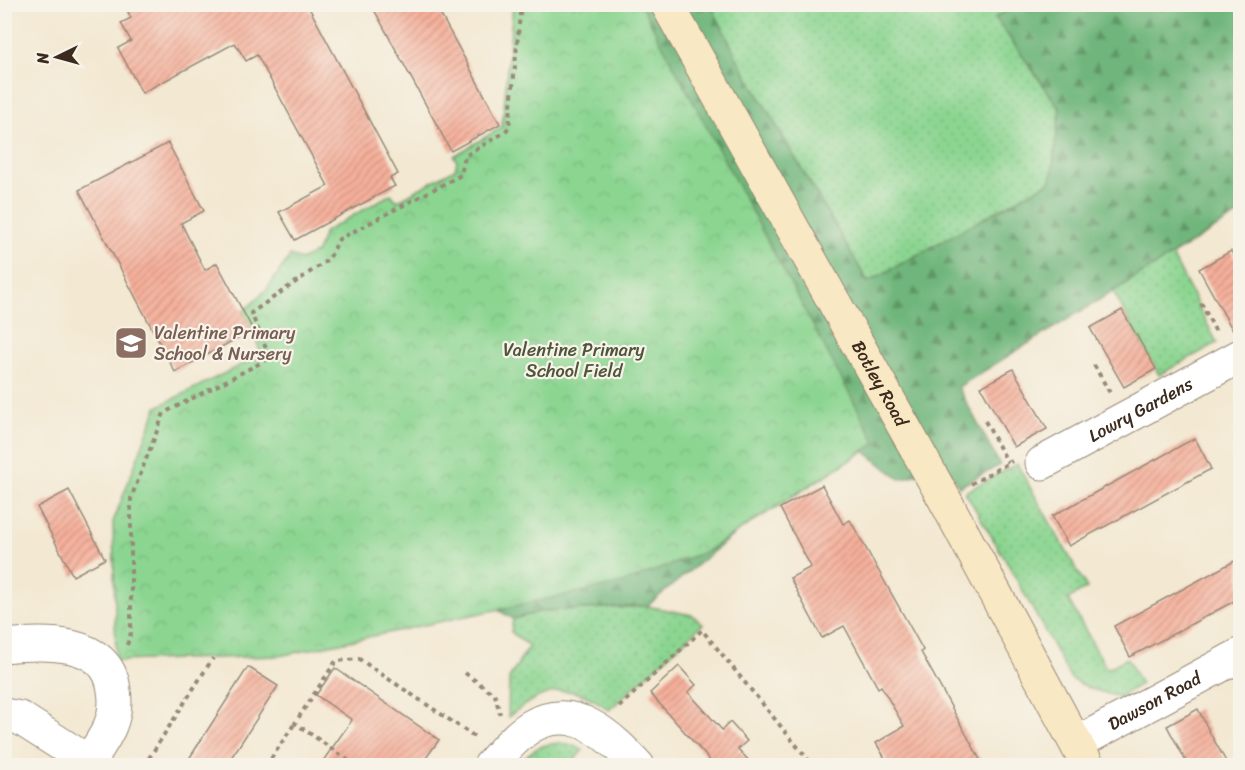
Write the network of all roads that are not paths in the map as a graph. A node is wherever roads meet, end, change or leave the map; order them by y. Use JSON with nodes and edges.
{"nodes":[{"id":1,"x":668,"y":4,"type":"edge"},
{"id":2,"x":1240,"y":356,"type":"edge"},
{"id":3,"x":1042,"y":463,"type":"road end"},
{"id":4,"x":4,"y":646,"type":"edge"},
{"id":5,"x":1238,"y":663,"type":"edge"},
{"id":6,"x":4,"y":715,"type":"edge"},
{"id":7,"x":1082,"y":754,"type":"edge"},
{"id":8,"x":500,"y":755,"type":"edge"},
{"id":9,"x":92,"y":764,"type":"edge"},
{"id":10,"x":638,"y":765,"type":"edge"}],
"edges":[{"from":1,"to":7,"type":"main road","name":"Botley Road"},
{"from":2,"to":3,"type":"street","name":"Lowry Gardens"},
{"from":4,"to":9,"type":"street"},
{"from":5,"to":7,"type":"street","name":"Dawson Road"},
{"from":6,"to":9,"type":"street"},
{"from":8,"to":10,"type":"street"}]}
